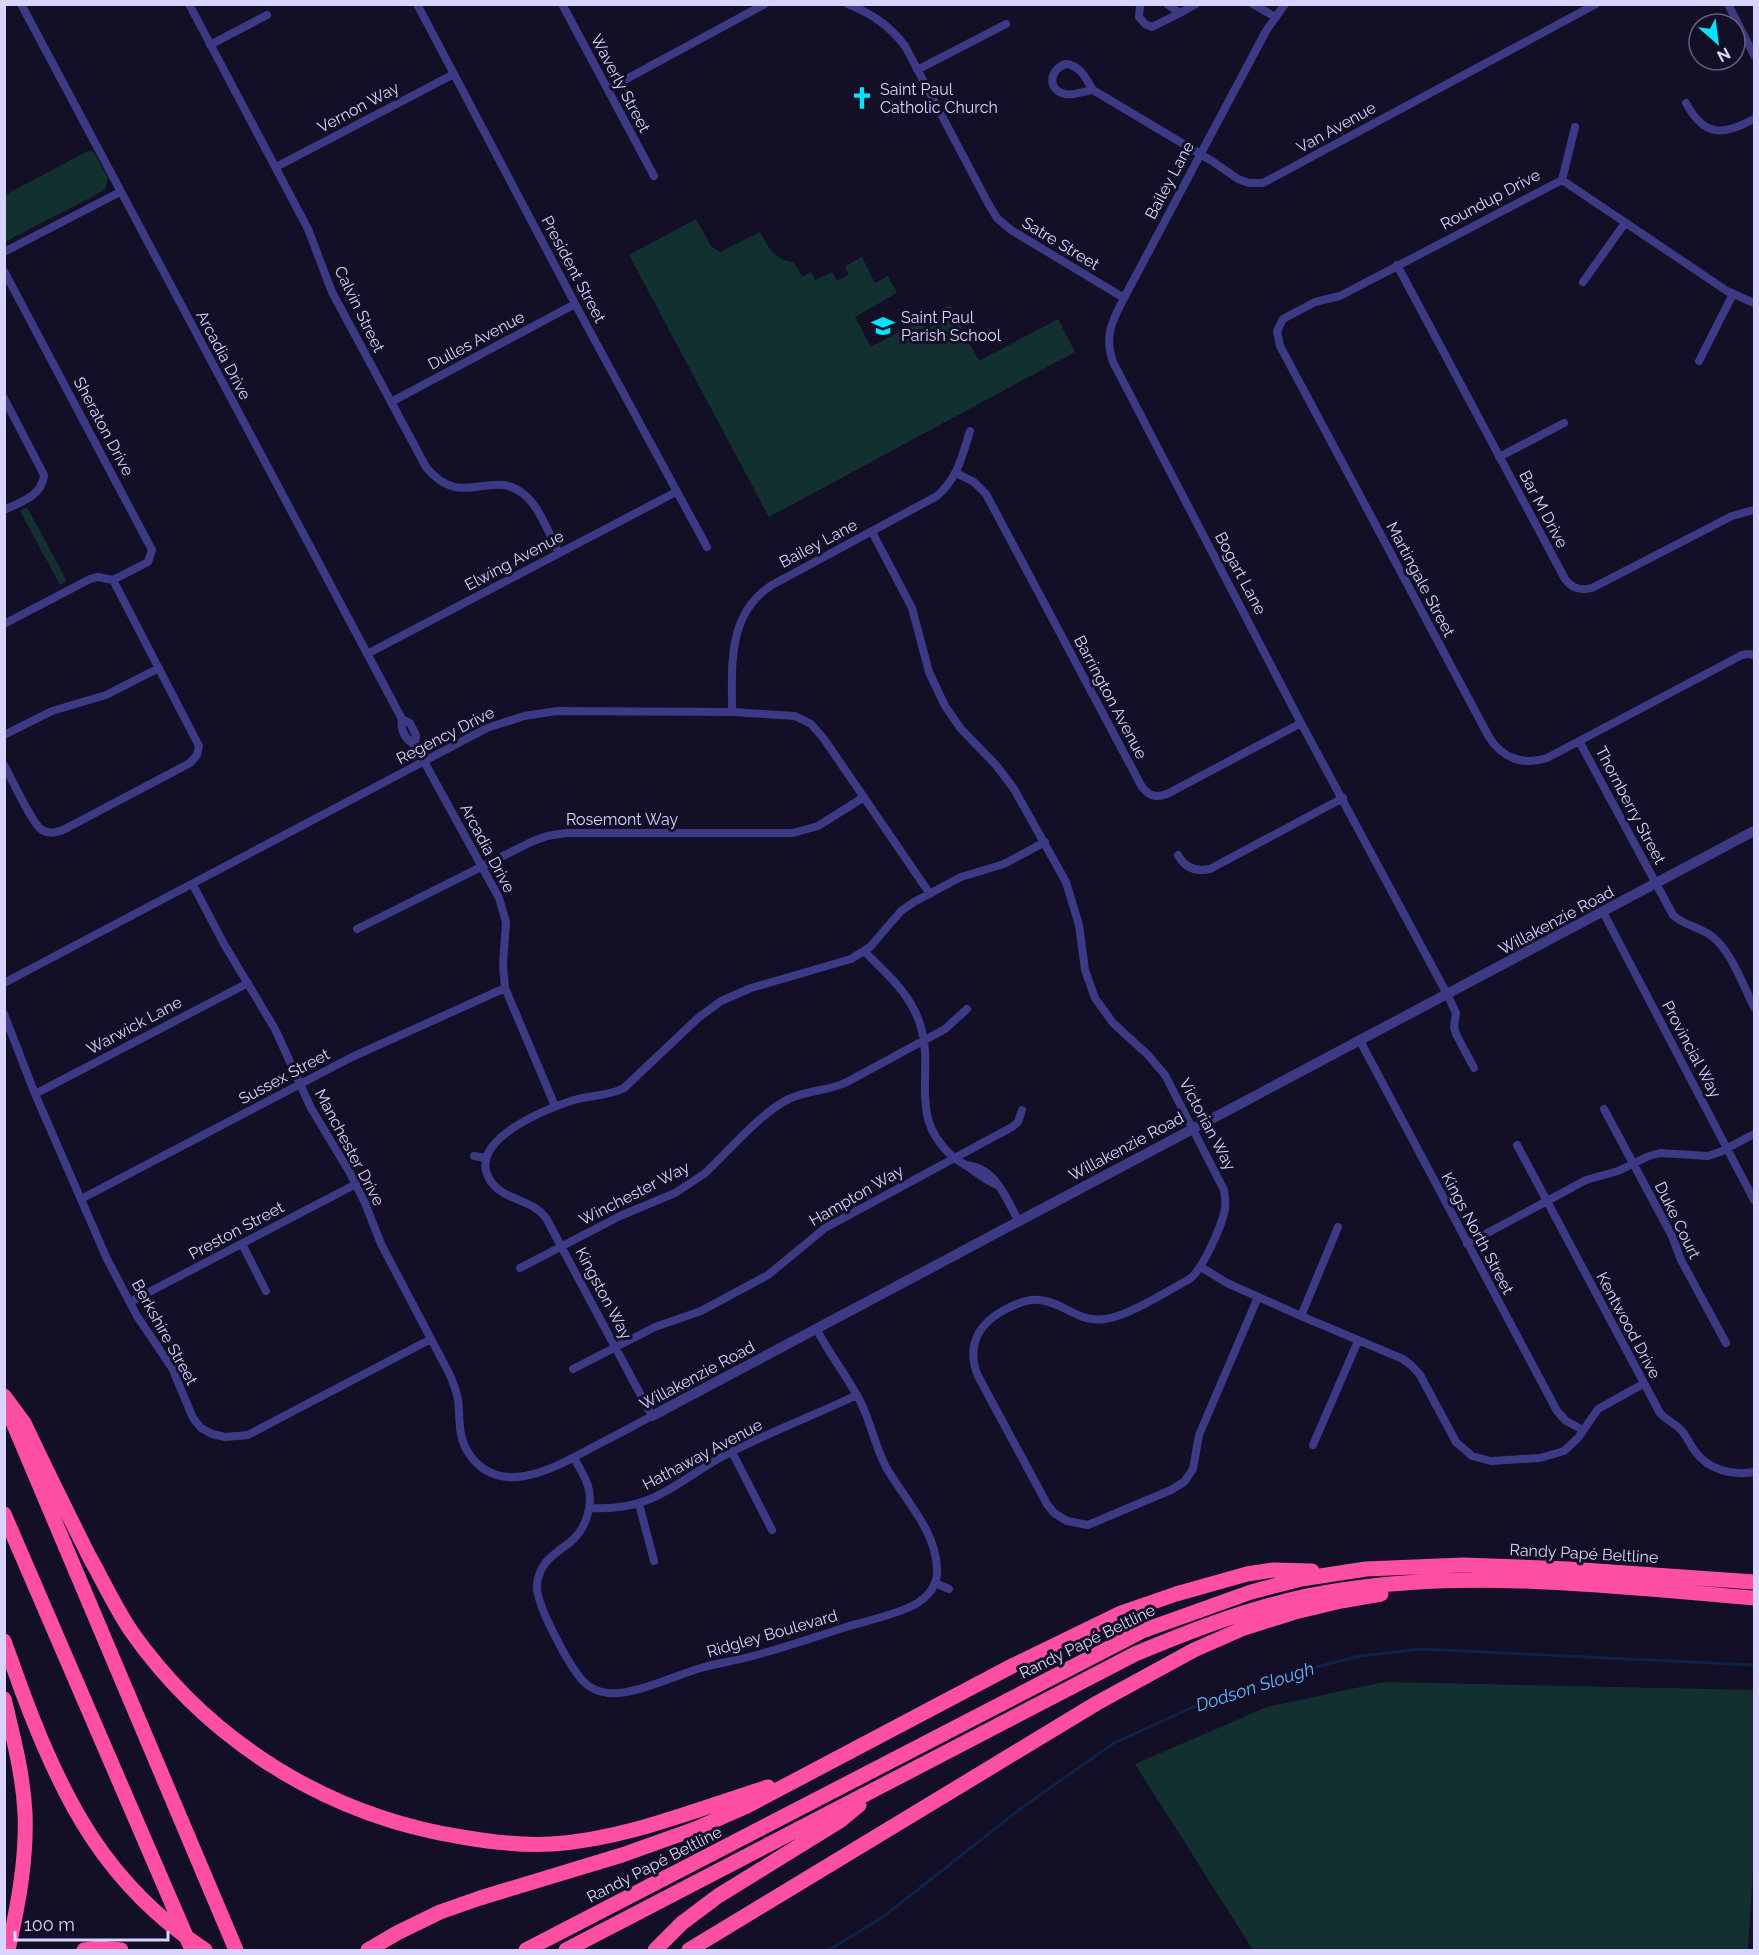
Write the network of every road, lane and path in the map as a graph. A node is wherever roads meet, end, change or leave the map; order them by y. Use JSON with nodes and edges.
{"nodes":[{"id":1,"x":21,"y":4,"type":"edge"},
{"id":2,"x":189,"y":4,"type":"edge"},
{"id":3,"x":417,"y":4,"type":"edge"},
{"id":4,"x":562,"y":4,"type":"edge"},
{"id":5,"x":765,"y":4,"type":"edge"},
{"id":6,"x":848,"y":4,"type":"edge"},
{"id":7,"x":1140,"y":4,"type":"edge"},
{"id":8,"x":1167,"y":4,"type":"edge"},
{"id":9,"x":1196,"y":4,"type":"edge"},
{"id":10,"x":1253,"y":4,"type":"edge"},
{"id":11,"x":1285,"y":4,"type":"edge"},
{"id":12,"x":1596,"y":4,"type":"edge"},
{"id":13,"x":1728,"y":4,"type":"edge"},
{"id":14,"x":1180,"y":13,"type":"junction"},
{"id":15,"x":267,"y":15,"type":"dead end"},
{"id":16,"x":1275,"y":16,"type":"junction"},
{"id":17,"x":1006,"y":24,"type":"dead end"},
{"id":18,"x":210,"y":45,"type":"junction"},
{"id":19,"x":1755,"y":55,"type":"edge"},
{"id":20,"x":917,"y":70,"type":"junction"},
{"id":21,"x":454,"y":74,"type":"junction"},
{"id":22,"x":608,"y":89,"type":"junction"},
{"id":23,"x":1093,"y":90,"type":"junction"},
{"id":24,"x":1686,"y":103,"type":"dead end"},
{"id":25,"x":1755,"y":119,"type":"edge"},
{"id":26,"x":1575,"y":127,"type":"dead end"},
{"id":27,"x":1200,"y":154,"type":"junction"},
{"id":28,"x":276,"y":167,"type":"junction"},
{"id":29,"x":654,"y":176,"type":"dead end"},
{"id":30,"x":1562,"y":180,"type":"junction"},
{"id":31,"x":120,"y":192,"type":"junction"},
{"id":32,"x":1625,"y":223,"type":"junction"},
{"id":33,"x":4,"y":252,"type":"edge"},
{"id":34,"x":1397,"y":265,"type":"junction"},
{"id":35,"x":4,"y":271,"type":"edge"},
{"id":36,"x":1583,"y":282,"type":"dead end"},
{"id":37,"x":1733,"y":294,"type":"junction"},
{"id":38,"x":1124,"y":298,"type":"junction"},
{"id":39,"x":1755,"y":303,"type":"edge"},
{"id":40,"x":575,"y":304,"type":"junction"},
{"id":41,"x":1279,"y":343,"type":"joint"},
{"id":42,"x":1699,"y":361,"type":"dead end"},
{"id":43,"x":1113,"y":362,"type":"joint"},
{"id":44,"x":4,"y":399,"type":"edge"},
{"id":45,"x":391,"y":402,"type":"junction"},
{"id":46,"x":1564,"y":423,"type":"dead end"},
{"id":47,"x":969,"y":431,"type":"dead end"},
{"id":48,"x":1499,"y":457,"type":"junction"},
{"id":49,"x":956,"y":473,"type":"junction"},
{"id":50,"x":676,"y":492,"type":"junction"},
{"id":51,"x":1755,"y":504,"type":"edge"},
{"id":52,"x":4,"y":510,"type":"edge"},
{"id":53,"x":1755,"y":510,"type":"edge"},
{"id":54,"x":1732,"y":516,"type":"junction"},
{"id":55,"x":872,"y":532,"type":"junction"},
{"id":56,"x":707,"y":547,"type":"dead end"},
{"id":57,"x":559,"y":553,"type":"junction"},
{"id":58,"x":113,"y":580,"type":"junction"},
{"id":59,"x":4,"y":624,"type":"edge"},
{"id":60,"x":367,"y":654,"type":"junction"},
{"id":61,"x":1755,"y":655,"type":"edge"},
{"id":62,"x":159,"y":668,"type":"junction"},
{"id":63,"x":732,"y":712,"type":"junction"},
{"id":64,"x":1301,"y":723,"type":"junction"},
{"id":65,"x":4,"y":735,"type":"edge"},
{"id":66,"x":1580,"y":741,"type":"junction"},
{"id":67,"x":424,"y":762,"type":"junction"},
{"id":68,"x":4,"y":765,"type":"edge"},
{"id":69,"x":864,"y":797,"type":"junction"},
{"id":70,"x":1342,"y":798,"type":"junction"},
{"id":71,"x":1755,"y":831,"type":"edge"},
{"id":72,"x":1044,"y":843,"type":"junction"},
{"id":73,"x":1178,"y":855,"type":"dead end"},
{"id":74,"x":481,"y":866,"type":"junction"},
{"id":75,"x":1656,"y":884,"type":"junction"},
{"id":76,"x":193,"y":885,"type":"junction"},
{"id":77,"x":930,"y":894,"type":"junction"},
{"id":78,"x":1603,"y":912,"type":"junction"},
{"id":79,"x":357,"y":929,"type":"dead end"},
{"id":80,"x":865,"y":952,"type":"junction"},
{"id":81,"x":4,"y":983,"type":"edge"},
{"id":82,"x":248,"y":983,"type":"junction"},
{"id":83,"x":505,"y":988,"type":"junction"},
{"id":84,"x":1447,"y":994,"type":"junction"},
{"id":85,"x":1755,"y":1006,"type":"edge"},
{"id":86,"x":967,"y":1009,"type":"dead end"},
{"id":87,"x":4,"y":1014,"type":"edge"},
{"id":88,"x":1359,"y":1039,"type":"junction"},
{"id":89,"x":925,"y":1041,"type":"junction"},
{"id":90,"x":1474,"y":1068,"type":"dead end"},
{"id":91,"x":301,"y":1085,"type":"junction"},
{"id":92,"x":34,"y":1094,"type":"junction"},
{"id":93,"x":555,"y":1106,"type":"junction"},
{"id":94,"x":1604,"y":1109,"type":"dead end"},
{"id":95,"x":1022,"y":1110,"type":"dead end"},
{"id":96,"x":1193,"y":1127,"type":"junction"},
{"id":97,"x":1755,"y":1134,"type":"edge"},
{"id":98,"x":1517,"y":1145,"type":"dead end"},
{"id":99,"x":1727,"y":1149,"type":"junction"},
{"id":100,"x":474,"y":1156,"type":"dead end"},
{"id":101,"x":486,"y":1158,"type":"junction"},
{"id":102,"x":954,"y":1158,"type":"junction"},
{"id":103,"x":1633,"y":1164,"type":"junction"},
{"id":104,"x":356,"y":1184,"type":"junction"},
{"id":105,"x":81,"y":1200,"type":"junction"},
{"id":106,"x":1755,"y":1200,"type":"edge"},
{"id":107,"x":1547,"y":1202,"type":"junction"},
{"id":108,"x":1018,"y":1220,"type":"junction"},
{"id":109,"x":1338,"y":1227,"type":"dead end"},
{"id":110,"x":242,"y":1244,"type":"junction"},
{"id":111,"x":1467,"y":1244,"type":"junction"},
{"id":112,"x":562,"y":1246,"type":"junction"},
{"id":113,"x":1201,"y":1267,"type":"junction"},
{"id":114,"x":520,"y":1268,"type":"dead end"},
{"id":115,"x":266,"y":1291,"type":"dead end"},
{"id":116,"x":1258,"y":1297,"type":"junction"},
{"id":117,"x":130,"y":1302,"type":"junction"},
{"id":118,"x":1301,"y":1316,"type":"junction"},
{"id":119,"x":816,"y":1328,"type":"junction"},
{"id":120,"x":431,"y":1339,"type":"junction"},
{"id":121,"x":1358,"y":1341,"type":"junction"},
{"id":122,"x":1726,"y":1343,"type":"dead end"},
{"id":123,"x":615,"y":1347,"type":"junction"},
{"id":124,"x":573,"y":1369,"type":"dead end"},
{"id":125,"x":1643,"y":1384,"type":"junction"},
{"id":126,"x":857,"y":1395,"type":"junction"},
{"id":127,"x":4,"y":1396,"type":"edge"},
{"id":128,"x":4,"y":1403,"type":"edge"},
{"id":129,"x":652,"y":1416,"type":"junction"},
{"id":130,"x":1583,"y":1430,"type":"junction"},
{"id":131,"x":1313,"y":1445,"type":"dead end"},
{"id":132,"x":732,"y":1452,"type":"junction"},
{"id":133,"x":574,"y":1458,"type":"junction"},
{"id":134,"x":1755,"y":1472,"type":"edge"},
{"id":135,"x":509,"y":1477,"type":"joint"},
{"id":136,"x":639,"y":1504,"type":"junction"},
{"id":137,"x":590,"y":1508,"type":"junction"},
{"id":138,"x":4,"y":1514,"type":"edge"},
{"id":139,"x":772,"y":1530,"type":"dead end"},
{"id":140,"x":654,"y":1561,"type":"dead end"},
{"id":141,"x":1336,"y":1574,"type":"junction"},
{"id":142,"x":1755,"y":1582,"type":"edge"},
{"id":143,"x":935,"y":1583,"type":"junction"},
{"id":144,"x":1606,"y":1587,"type":"junction"},
{"id":145,"x":949,"y":1589,"type":"dead end"},
{"id":146,"x":1755,"y":1598,"type":"edge"},
{"id":147,"x":4,"y":1641,"type":"edge"},
{"id":148,"x":4,"y":1699,"type":"edge"},
{"id":149,"x":802,"y":1776,"type":"junction"},
{"id":150,"x":876,"y":1790,"type":"junction"},
{"id":151,"x":236,"y":1948,"type":"edge"},
{"id":152,"x":8,"y":1950,"type":"edge"},
{"id":153,"x":84,"y":1950,"type":"edge"},
{"id":154,"x":121,"y":1950,"type":"edge"},
{"id":155,"x":192,"y":1950,"type":"edge"},
{"id":156,"x":205,"y":1950,"type":"edge"},
{"id":157,"x":368,"y":1950,"type":"edge"},
{"id":158,"x":526,"y":1950,"type":"edge"},
{"id":159,"x":566,"y":1950,"type":"edge"},
{"id":160,"x":655,"y":1950,"type":"edge"},
{"id":161,"x":689,"y":1950,"type":"edge"}],
"edges":[{"from":1,"to":31,"type":"street","name":"Arcadia Drive"},
{"from":2,"to":18,"type":"street","name":"Calvin Street"},
{"from":3,"to":21,"type":"street","name":"President Street"},
{"from":4,"to":22,"type":"street","name":"Waverly Street"},
{"from":5,"to":22,"type":"street"},
{"from":6,"to":20,"type":"street","name":"Satre Street"},
{"from":7,"to":14,"type":"street"},
{"from":8,"to":14,"type":"street"},
{"from":9,"to":14,"type":"street"},
{"from":10,"to":16,"type":"street"},
{"from":11,"to":16,"type":"street","name":"Bailey Lane"},
{"from":12,"to":27,"type":"street","name":"Van Avenue"},
{"from":13,"to":19,"type":"street"},
{"from":15,"to":18,"type":"street"},
{"from":16,"to":27,"type":"street","name":"Bailey Lane"},
{"from":17,"to":20,"type":"street"},
{"from":18,"to":28,"type":"street","name":"Calvin Street"},
{"from":20,"to":38,"type":"street","name":"Satre Street"},
{"from":21,"to":28,"type":"street","name":"Vernon Way"},
{"from":21,"to":40,"type":"street","name":"President Street"},
{"from":22,"to":29,"type":"street","name":"Waverly Street"},
{"from":23,"to":23,"type":"street"},
{"from":23,"to":27,"type":"street","name":"Van Avenue"},
{"from":24,"to":25,"type":"street"},
{"from":26,"to":30,"type":"street"},
{"from":27,"to":38,"type":"street","name":"Bailey Lane"},
{"from":28,"to":45,"type":"street","name":"Calvin Street"},
{"from":30,"to":32,"type":"street","name":"Roundup Drive"},
{"from":30,"to":34,"type":"street","name":"Roundup Drive"},
{"from":31,"to":33,"type":"street"},
{"from":31,"to":60,"type":"street","name":"Arcadia Drive"},
{"from":32,"to":36,"type":"street"},
{"from":32,"to":37,"type":"street","name":"Roundup Drive"},
{"from":34,"to":41,"type":"street","name":"Roundup Drive"},
{"from":34,"to":48,"type":"street","name":"Bar M Drive"},
{"from":35,"to":58,"type":"street","name":"Sheraton Drive"},
{"from":37,"to":39,"type":"street","name":"Roundup Drive"},
{"from":37,"to":42,"type":"street"},
{"from":38,"to":43,"type":"street","name":"Bailey Lane"},
{"from":40,"to":45,"type":"street","name":"Dulles Avenue"},
{"from":40,"to":50,"type":"street","name":"President Street"},
{"from":41,"to":66,"type":"street","name":"Martingale Street"},
{"from":43,"to":64,"type":"street","name":"Bogart Lane"},
{"from":44,"to":52,"type":"street"},
{"from":45,"to":57,"type":"street","name":"Calvin Street"},
{"from":46,"to":48,"type":"street"},
{"from":47,"to":49,"type":"street","name":"Bailey Lane"},
{"from":48,"to":54,"type":"street","name":"Bar M Drive"},
{"from":49,"to":55,"type":"street","name":"Bailey Lane"},
{"from":49,"to":64,"type":"street","name":"Barrington Avenue"},
{"from":50,"to":56,"type":"street","name":"President Street"},
{"from":50,"to":57,"type":"street","name":"Elwing Avenue"},
{"from":51,"to":54,"type":"street"},
{"from":53,"to":54,"type":"street","name":"Bar M Drive"},
{"from":55,"to":63,"type":"street","name":"Bailey Lane"},
{"from":55,"to":72,"type":"street","name":"Victorian Way"},
{"from":57,"to":60,"type":"street","name":"Elwing Avenue"},
{"from":58,"to":59,"type":"street"},
{"from":58,"to":62,"type":"street"},
{"from":60,"to":67,"type":"street","name":"Arcadia Drive"},
{"from":61,"to":66,"type":"street","name":"Martingale Street"},
{"from":62,"to":65,"type":"street"},
{"from":62,"to":68,"type":"street"},
{"from":63,"to":67,"type":"street","name":"Regency Drive"},
{"from":63,"to":69,"type":"street","name":"Regency Drive"},
{"from":64,"to":70,"type":"street","name":"Bogart Lane"},
{"from":66,"to":75,"type":"street","name":"Thornberry Street"},
{"from":67,"to":74,"type":"street","name":"Arcadia Drive"},
{"from":67,"to":76,"type":"street","name":"Regency Drive"},
{"from":69,"to":74,"type":"street","name":"Rosemont Way"},
{"from":69,"to":77,"type":"street","name":"Regency Drive"},
{"from":70,"to":73,"type":"street"},
{"from":70,"to":84,"type":"street","name":"Bogart Lane"},
{"from":71,"to":75,"type":"street","name":"Willakenzie Road"},
{"from":72,"to":77,"type":"street"},
{"from":72,"to":96,"type":"street","name":"Victorian Way"},
{"from":74,"to":79,"type":"street","name":"Rosemont Way"},
{"from":74,"to":83,"type":"street","name":"Arcadia Drive"},
{"from":75,"to":78,"type":"street","name":"Willakenzie Road"},
{"from":75,"to":85,"type":"street","name":"Thornberry Street"},
{"from":76,"to":81,"type":"street","name":"Regency Drive"},
{"from":76,"to":82,"type":"street","name":"Manchester Drive"},
{"from":77,"to":80,"type":"street"},
{"from":78,"to":84,"type":"street","name":"Willakenzie Road"},
{"from":78,"to":99,"type":"street","name":"Provincial Way"},
{"from":80,"to":89,"type":"street"},
{"from":80,"to":93,"type":"street"},
{"from":82,"to":91,"type":"street","name":"Manchester Drive"},
{"from":82,"to":92,"type":"street","name":"Warwick Lane"},
{"from":83,"to":91,"type":"street","name":"Sussex Street"},
{"from":83,"to":93,"type":"street","name":"Arcadia Drive"},
{"from":84,"to":88,"type":"street","name":"Willakenzie Road"},
{"from":84,"to":90,"type":"street","name":"Bogart Lane"},
{"from":86,"to":89,"type":"street","name":"Winchester Way"},
{"from":87,"to":92,"type":"street","name":"Berkshire Street"},
{"from":88,"to":96,"type":"street","name":"Willakenzie Road"},
{"from":88,"to":111,"type":"street","name":"Kings North Street"},
{"from":89,"to":102,"type":"street"},
{"from":89,"to":112,"type":"street","name":"Winchester Way"},
{"from":91,"to":104,"type":"street","name":"Manchester Drive"},
{"from":91,"to":105,"type":"street","name":"Sussex Street"},
{"from":92,"to":105,"type":"street","name":"Berkshire Street"},
{"from":93,"to":101,"type":"street"},
{"from":94,"to":103,"type":"street","name":"Duke Court"},
{"from":95,"to":102,"type":"street","name":"Hampton Way"},
{"from":96,"to":108,"type":"street","name":"Willakenzie Road"},
{"from":96,"to":113,"type":"street","name":"Victorian Way"},
{"from":97,"to":99,"type":"street"},
{"from":98,"to":107,"type":"street","name":"Kentwood Drive"},
{"from":99,"to":103,"type":"street"},
{"from":99,"to":106,"type":"street","name":"Provincial Way"},
{"from":100,"to":101,"type":"street"},
{"from":101,"to":112,"type":"street","name":"Kingston Way"},
{"from":102,"to":108,"type":"street"},
{"from":102,"to":123,"type":"street","name":"Hampton Way"},
{"from":103,"to":107,"type":"street"},
{"from":103,"to":122,"type":"street","name":"Duke Court"},
{"from":104,"to":110,"type":"street","name":"Preston Street"},
{"from":104,"to":120,"type":"street","name":"Manchester Drive"},
{"from":105,"to":117,"type":"street","name":"Berkshire Street"},
{"from":107,"to":111,"type":"street"},
{"from":107,"to":125,"type":"street","name":"Kentwood Drive"},
{"from":108,"to":119,"type":"street","name":"Willakenzie Road"},
{"from":109,"to":118,"type":"street"},
{"from":110,"to":115,"type":"street"},
{"from":110,"to":117,"type":"street","name":"Preston Street"},
{"from":111,"to":130,"type":"street","name":"Kings North Street"},
{"from":112,"to":114,"type":"street","name":"Winchester Way"},
{"from":112,"to":123,"type":"street","name":"Kingston Way"},
{"from":113,"to":116,"type":"street"},
{"from":113,"to":116,"type":"street","name":"Victorian Way"},
{"from":116,"to":118,"type":"street"},
{"from":117,"to":120,"type":"street","name":"Berkshire Street"},
{"from":118,"to":121,"type":"street"},
{"from":119,"to":126,"type":"street"},
{"from":119,"to":129,"type":"street","name":"Willakenzie Road"},
{"from":120,"to":135,"type":"street","name":"Manchester Drive"},
{"from":121,"to":130,"type":"street"},
{"from":121,"to":131,"type":"street"},
{"from":123,"to":124,"type":"street","name":"Hampton Way"},
{"from":123,"to":129,"type":"street","name":"Kingston Way"},
{"from":125,"to":130,"type":"street"},
{"from":125,"to":134,"type":"street","name":"Kentwood Drive"},
{"from":126,"to":132,"type":"street","name":"Hathaway Avenue"},
{"from":126,"to":143,"type":"street"},
{"from":127,"to":149,"type":"highway"},
{"from":128,"to":151,"type":"highway"},
{"from":129,"to":133,"type":"street","name":"Willakenzie Road"},
{"from":132,"to":136,"type":"street","name":"Hathaway Avenue"},
{"from":132,"to":139,"type":"street"},
{"from":133,"to":135,"type":"street","name":"Willakenzie Road"},
{"from":133,"to":137,"type":"street"},
{"from":136,"to":137,"type":"street","name":"Hathaway Avenue"},
{"from":136,"to":140,"type":"street"},
{"from":137,"to":143,"type":"street","name":"Ridgley Boulevard"},
{"from":138,"to":155,"type":"highway"},
{"from":141,"to":142,"type":"highway","name":"Randy Papé Beltline"},
{"from":141,"to":149,"type":"highway"},
{"from":141,"to":158,"type":"highway","name":"Randy Papé Beltline"},
{"from":143,"to":145,"type":"street"},
{"from":144,"to":146,"type":"highway","name":"Randy Papé Beltline"},
{"from":144,"to":150,"type":"highway","name":"Randy Papé Beltline"},
{"from":144,"to":161,"type":"highway"},
{"from":147,"to":156,"type":"highway","bridge":true},
{"from":148,"to":152,"type":"highway"},
{"from":149,"to":157,"type":"highway"},
{"from":150,"to":159,"type":"highway","name":"Randy Papé Beltline"},
{"from":150,"to":160,"type":"highway"},
{"from":153,"to":154,"type":"highway"}]}
